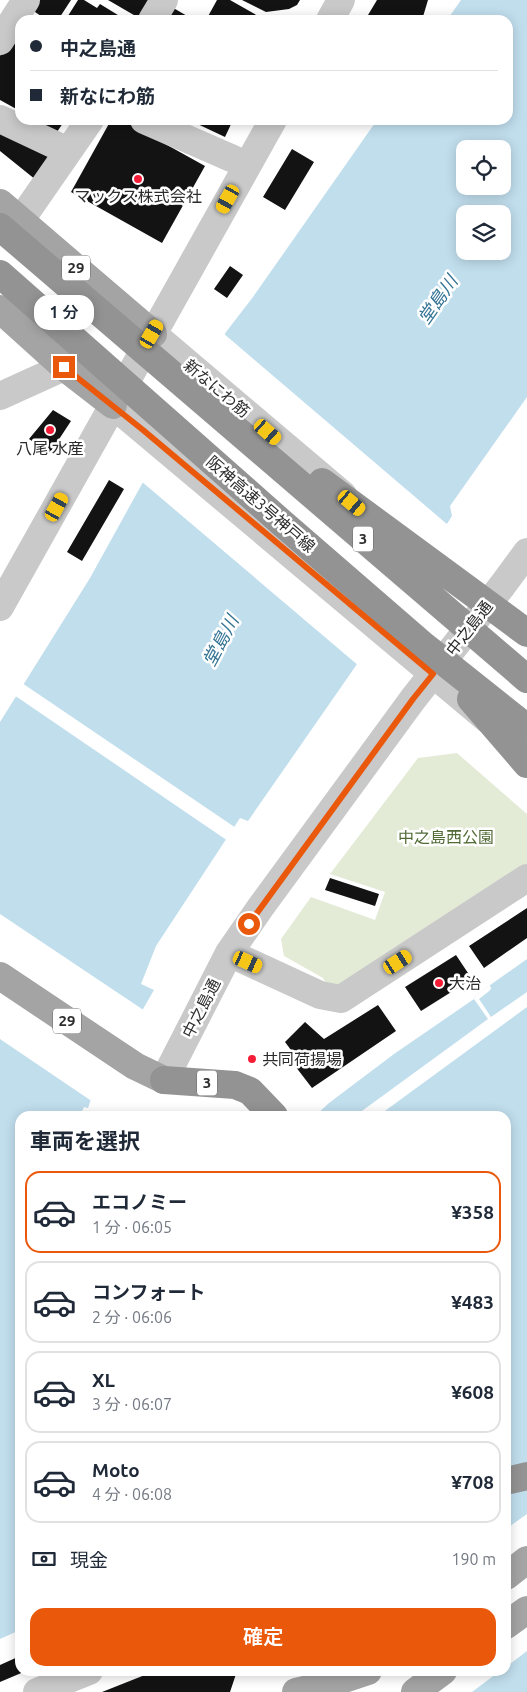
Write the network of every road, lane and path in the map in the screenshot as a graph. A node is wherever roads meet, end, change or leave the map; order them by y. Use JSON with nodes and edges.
{"nodes":[{"id":1,"x":26,"y":0,"type":"edge"},
{"id":2,"x":164,"y":0,"type":"edge"},
{"id":3,"x":341,"y":0,"type":"edge"},
{"id":4,"x":16,"y":15,"type":"edge"},
{"id":5,"x":155,"y":15,"type":"edge"},
{"id":6,"x":333,"y":15,"type":"edge"},
{"id":7,"x":15,"y":17,"type":"edge"},
{"id":8,"x":0,"y":41,"type":"edge"},
{"id":9,"x":0,"y":119,"type":"edge"},
{"id":10,"x":86,"y":125,"type":"edge"},
{"id":11,"x":155,"y":125,"type":"edge"},
{"id":12,"x":270,"y":125,"type":"edge"},
{"id":13,"x":68,"y":151,"type":"junction"},
{"id":14,"x":247,"y":165,"type":"junction"},
{"id":15,"x":0,"y":203,"type":"edge"},
{"id":16,"x":10,"y":224,"type":"edge"},
{"id":17,"x":0,"y":274,"type":"edge"},
{"id":18,"x":0,"y":309,"type":"edge"},
{"id":19,"x":152,"y":334,"type":"junction"},
{"id":20,"x":64,"y":367,"type":"junction"},
{"id":21,"x":0,"y":396,"type":"edge"},
{"id":22,"x":200,"y":397,"type":"junction"},
{"id":23,"x":112,"y":405,"type":"junction"},
{"id":24,"x":527,"y":552,"type":"edge"},
{"id":25,"x":4,"y":594,"type":"edge"},
{"id":26,"x":482,"y":611,"type":"junction"},
{"id":27,"x":527,"y":634,"type":"edge"},
{"id":28,"x":424,"y":646,"type":"junction"},
{"id":29,"x":527,"y":648,"type":"edge"},
{"id":30,"x":433,"y":674,"type":"junction"},
{"id":31,"x":527,"y":679,"type":"edge"},
{"id":32,"x":527,"y":728,"type":"edge"},
{"id":33,"x":527,"y":752,"type":"edge"},
{"id":34,"x":527,"y":764,"type":"edge"},
{"id":35,"x":527,"y":878,"type":"edge"},
{"id":36,"x":230,"y":953,"type":"junction"},
{"id":37,"x":0,"y":976,"type":"edge"},
{"id":38,"x":164,"y":1080,"type":"junction"},
{"id":39,"x":269,"y":1111,"type":"edge"},
{"id":40,"x":527,"y":1476,"type":"edge"},
{"id":41,"x":511,"y":1481,"type":"edge"},
{"id":42,"x":527,"y":1560,"type":"edge"},
{"id":43,"x":511,"y":1572,"type":"edge"},
{"id":44,"x":527,"y":1610,"type":"edge"},
{"id":45,"x":511,"y":1621,"type":"edge"},
{"id":46,"x":77,"y":1676,"type":"edge"},
{"id":47,"x":355,"y":1676,"type":"edge"},
{"id":48,"x":436,"y":1676,"type":"edge"},
{"id":49,"x":325,"y":1688,"type":"edge"},
{"id":50,"x":37,"y":1692,"type":"edge"},
{"id":51,"x":296,"y":1692,"type":"edge"},
{"id":52,"x":415,"y":1692,"type":"edge"}],
"edges":[{"from":1,"to":4,"type":"street"},
{"from":2,"to":5,"type":"street"},
{"from":3,"to":6,"type":"street"},
{"from":7,"to":8,"type":"street"},
{"from":9,"to":13,"type":"street"},
{"from":10,"to":13,"type":"street"},
{"from":11,"to":14,"type":"street"},
{"from":12,"to":14,"type":"street"},
{"from":13,"to":16,"type":"street"},
{"from":14,"to":19,"type":"street"},
{"from":15,"to":16,"type":"main road","name":"新なにわ筋","number":"29"},
{"from":16,"to":19,"type":"main road","name":"新なにわ筋","number":"29"},
{"from":16,"to":22,"type":"highway","number":"3","bridge":true},
{"from":17,"to":28,"type":"highway","name":"阪神高速3号神戸線","bridge":true},
{"from":18,"to":20,"type":"main road"},
{"from":19,"to":23,"type":"street"},
{"from":19,"to":26,"type":"street","name":"新なにわ筋","number":"29","bridge":true},
{"from":20,"to":21,"type":"street"},
{"from":20,"to":23,"type":"main road"},
{"from":22,"to":27,"type":"highway","number":"3","bridge":true},
{"from":22,"to":31,"type":"highway","number":"3","bridge":true},
{"from":23,"to":25,"type":"street"},
{"from":23,"to":30,"type":"street"},
{"from":24,"to":26,"type":"street","name":"中之島通"},
{"from":26,"to":29,"type":"street","name":"新なにわ筋"},
{"from":26,"to":30,"type":"street","name":"中之島通"},
{"from":28,"to":32,"type":"highway","name":"阪神高速3号神戸線","bridge":true},
{"from":28,"to":34,"type":"highway","bridge":true},
{"from":30,"to":33,"type":"street"},
{"from":30,"to":36,"type":"street","name":"中之島通"},
{"from":35,"to":36,"type":"street"},
{"from":36,"to":38,"type":"street","name":"中之島通"},
{"from":37,"to":38,"type":"main road","number":"29"},
{"from":38,"to":39,"type":"highway","number":"3"},
{"from":40,"to":41,"type":"highway"},
{"from":42,"to":43,"type":"main road"},
{"from":44,"to":45,"type":"main road"},
{"from":46,"to":50,"type":"street"},
{"from":47,"to":49,"type":"main road"},
{"from":48,"to":52,"type":"main road"},
{"from":49,"to":51,"type":"main road"}]}
